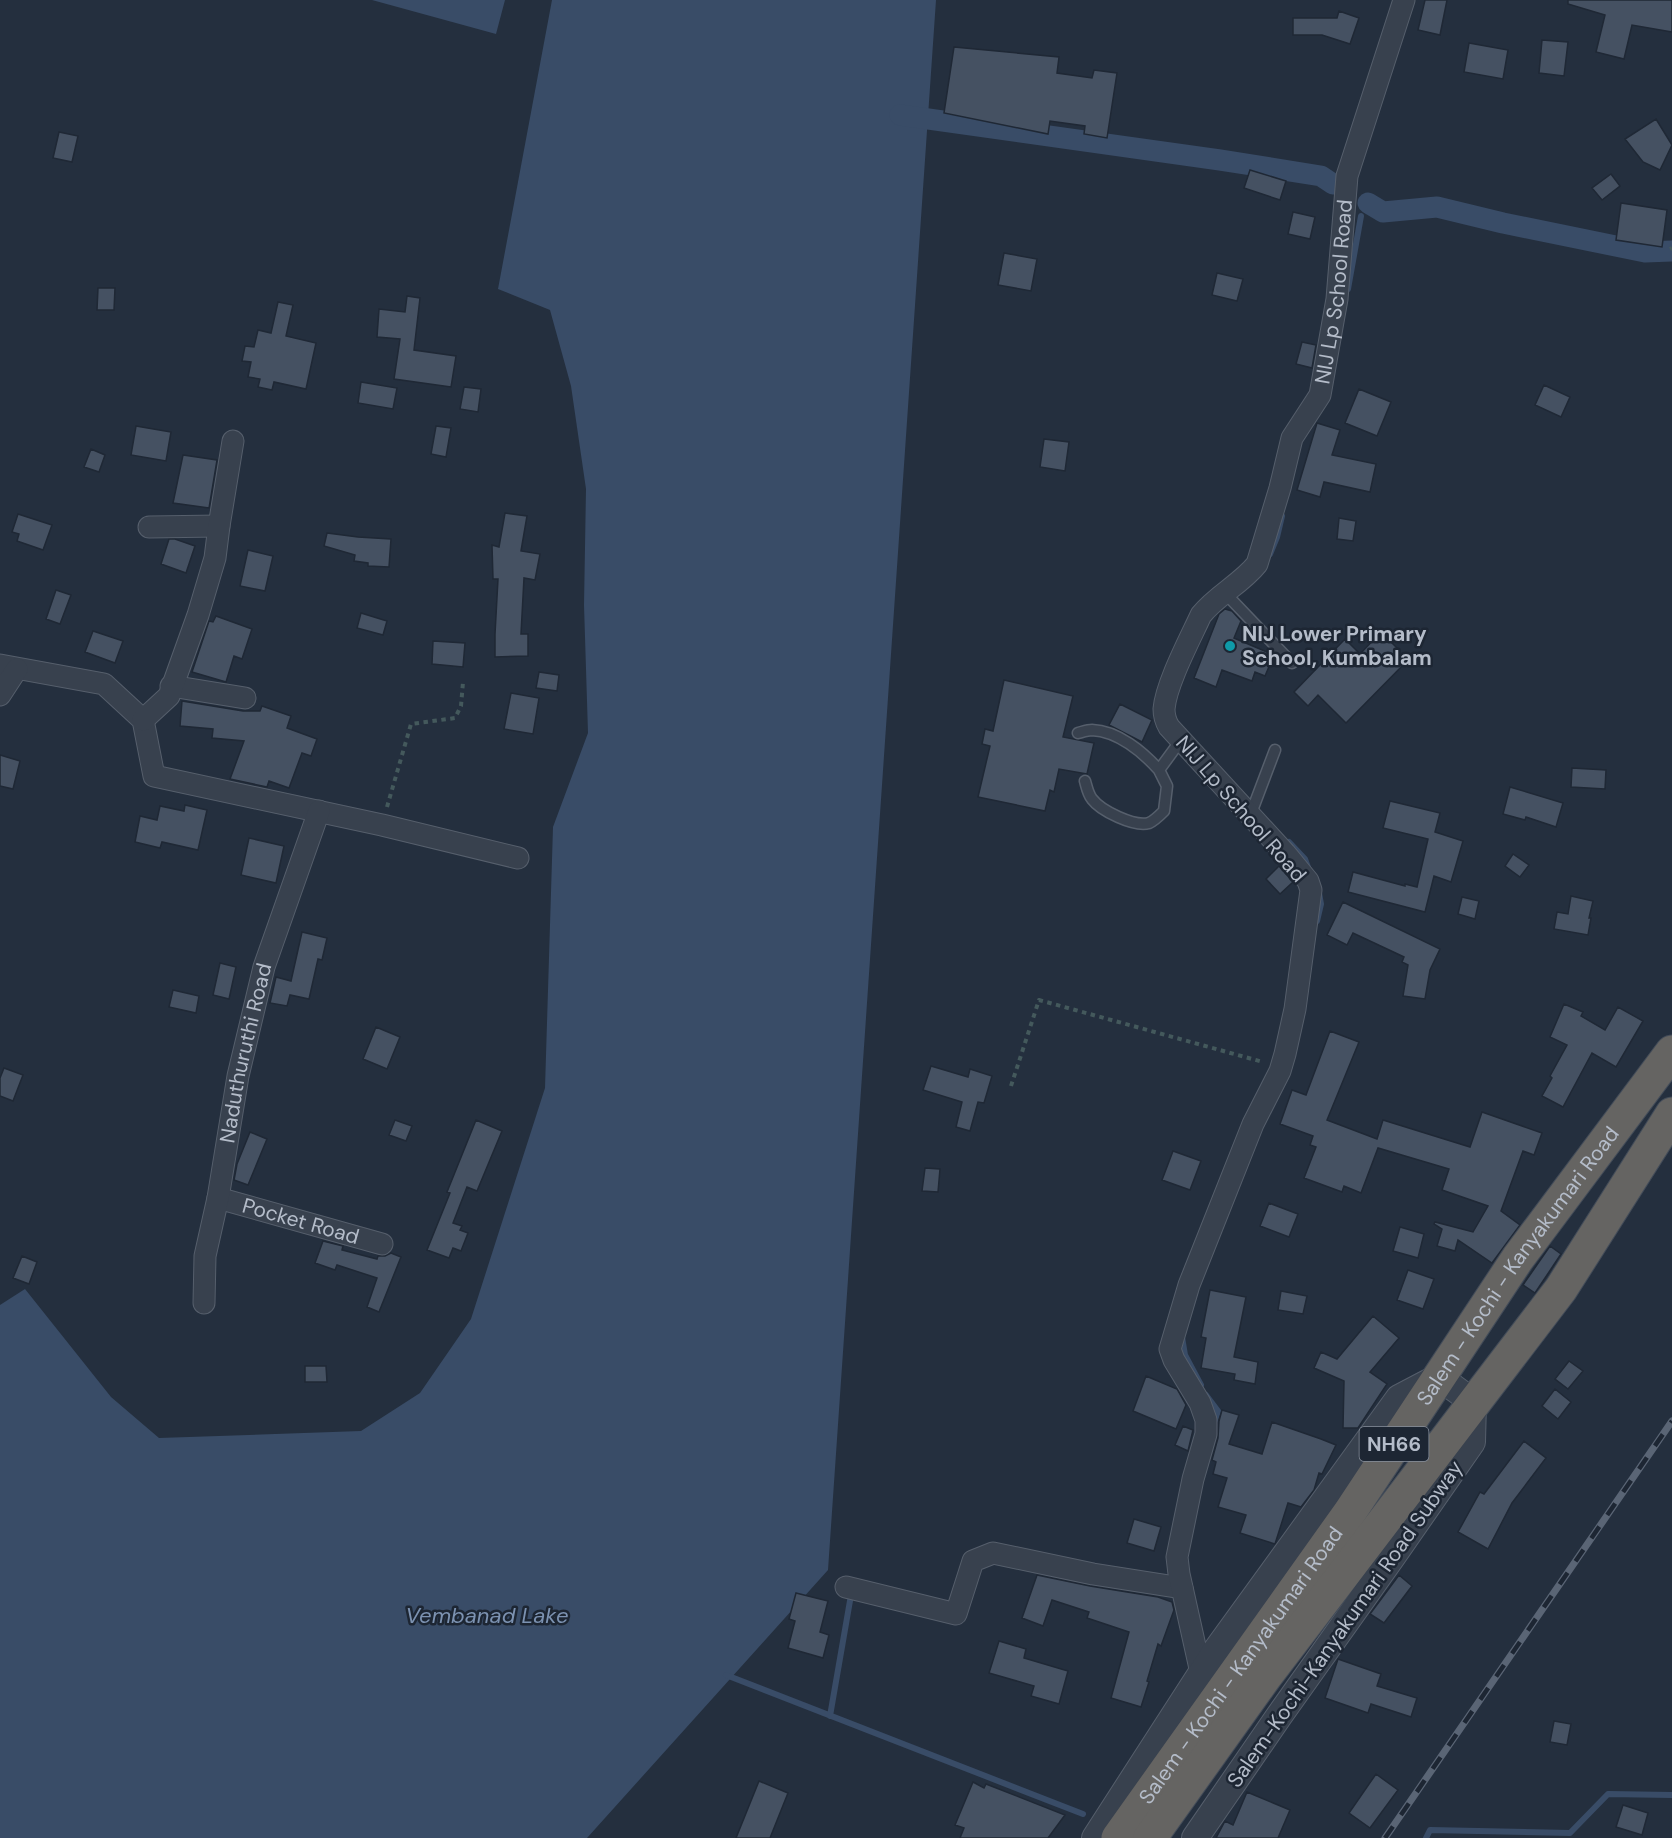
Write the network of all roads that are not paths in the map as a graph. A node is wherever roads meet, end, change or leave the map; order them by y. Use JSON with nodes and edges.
{"nodes":[{"id":1,"x":1404,"y":0,"type":"edge"},
{"id":2,"x":233,"y":441,"type":"dead end"},
{"id":3,"x":219,"y":526,"type":"junction"},
{"id":4,"x":149,"y":527,"type":"dead end"},
{"id":5,"x":1224,"y":592,"type":"junction"},
{"id":6,"x":1292,"y":663,"type":"dead end"},
{"id":7,"x":8,"y":667,"type":"edge"},
{"id":8,"x":171,"y":686,"type":"junction"},
{"id":9,"x":0,"y":695,"type":"edge"},
{"id":10,"x":245,"y":698,"type":"dead end"},
{"id":11,"x":143,"y":720,"type":"junction"},
{"id":12,"x":1078,"y":733,"type":"dead end"},
{"id":13,"x":1181,"y":740,"type":"junction"},
{"id":14,"x":1275,"y":750,"type":"dead end"},
{"id":15,"x":1159,"y":770,"type":"junction"},
{"id":16,"x":1085,"y":781,"type":"dead end"},
{"id":17,"x":319,"y":812,"type":"junction"},
{"id":18,"x":1250,"y":816,"type":"junction"},
{"id":19,"x":518,"y":858,"type":"dead end"},
{"id":20,"x":1672,"y":1052,"type":"edge"},
{"id":21,"x":1672,"y":1114,"type":"edge"},
{"id":22,"x":218,"y":1198,"type":"junction"},
{"id":23,"x":382,"y":1244,"type":"dead end"},
{"id":24,"x":204,"y":1303,"type":"dead end"},
{"id":25,"x":1438,"y":1377,"type":"junction"},
{"id":26,"x":1473,"y":1402,"type":"junction"},
{"id":27,"x":846,"y":1587,"type":"dead end"},
{"id":28,"x":1182,"y":1588,"type":"junction"},
{"id":29,"x":1201,"y":1674,"type":"junction"},
{"id":30,"x":1095,"y":1838,"type":"edge"},
{"id":31,"x":1118,"y":1838,"type":"edge"},
{"id":32,"x":1150,"y":1838,"type":"edge"},
{"id":33,"x":1195,"y":1838,"type":"edge"}],
"edges":[{"from":1,"to":5,"type":"street","name":"NIJ Lp School Road"},
{"from":2,"to":3,"type":"street"},
{"from":3,"to":4,"type":"street"},
{"from":3,"to":8,"type":"street"},
{"from":5,"to":6,"type":"lane"},
{"from":5,"to":13,"type":"street","name":"NIJ Lp School Road"},
{"from":7,"to":9,"type":"street"},
{"from":7,"to":11,"type":"street"},
{"from":8,"to":10,"type":"street"},
{"from":8,"to":11,"type":"street"},
{"from":11,"to":17,"type":"street"},
{"from":12,"to":15,"type":"lane"},
{"from":13,"to":15,"type":"lane"},
{"from":13,"to":18,"type":"street","name":"NIJ Lp School Road"},
{"from":14,"to":18,"type":"lane"},
{"from":15,"to":16,"type":"lane"},
{"from":17,"to":19,"type":"street"},
{"from":17,"to":22,"type":"street","name":"Naduthuruthi Road"},
{"from":18,"to":28,"type":"street","name":"NIJ Lp School Road"},
{"from":20,"to":25,"type":"highway","name":"Salem - Kochi - Kanyakumari Road","number":"NH66"},
{"from":21,"to":26,"type":"highway","name":"Salem - Kochi - Kanyakumari Road","number":"NH66"},
{"from":22,"to":23,"type":"street","name":"Pocket Road"},
{"from":22,"to":24,"type":"street","name":"Naduthuruthi Road"},
{"from":25,"to":26,"type":"street"},
{"from":25,"to":29,"type":"street"},
{"from":25,"to":31,"type":"highway","name":"Salem - Kochi - Kanyakumari Road","number":"NH66"},
{"from":26,"to":32,"type":"highway","name":"Salem - Kochi - Kanyakumari Road","number":"NH66"},
{"from":26,"to":33,"type":"street","name":"Salem-Kochi-Kanyakumari Road Subway"},
{"from":27,"to":28,"type":"street"},
{"from":28,"to":29,"type":"street","name":"NIJ Lp School Road"},
{"from":29,"to":30,"type":"street"}]}
